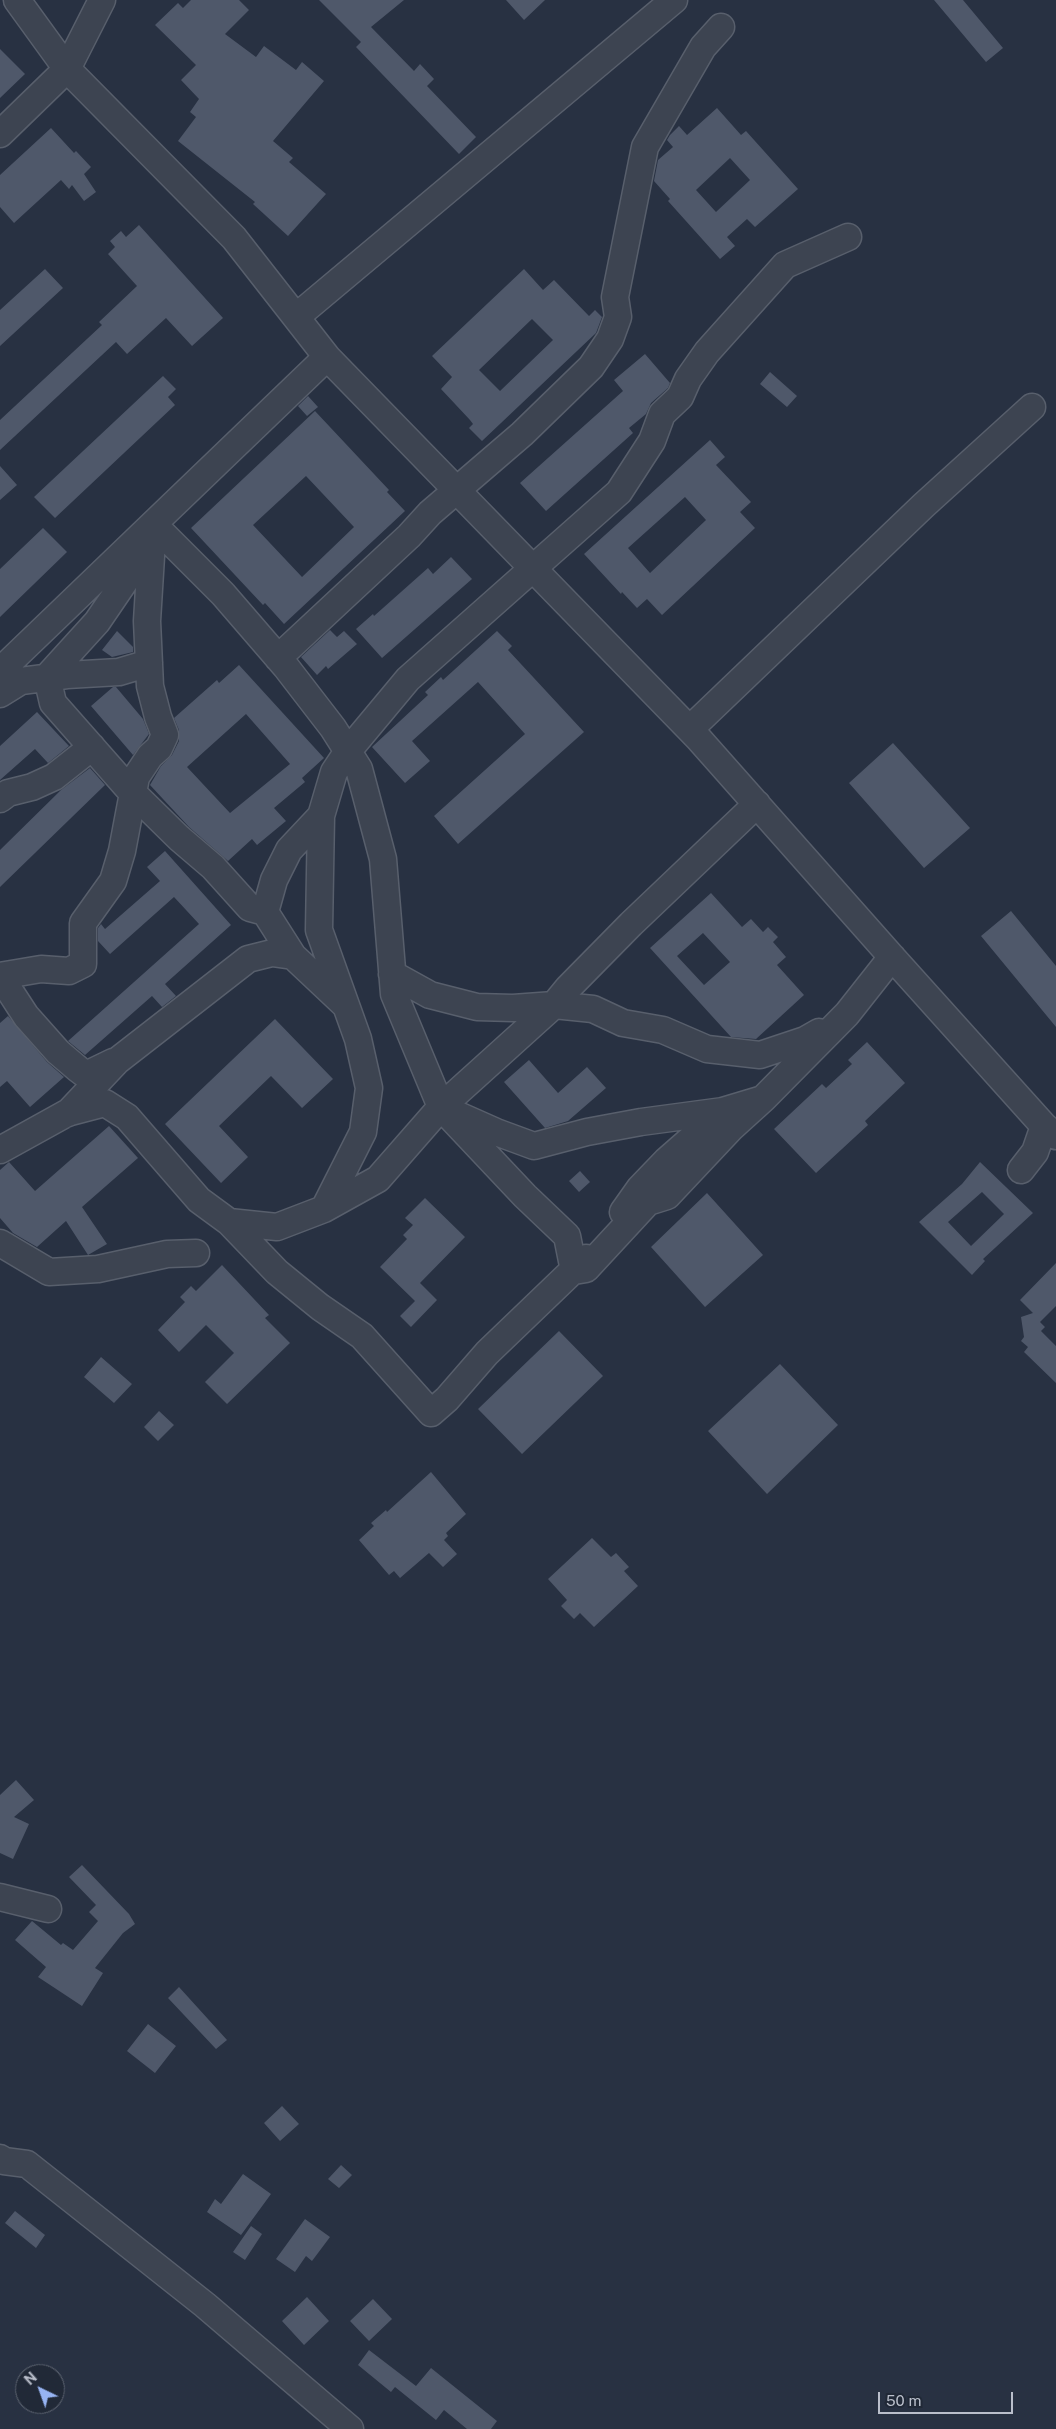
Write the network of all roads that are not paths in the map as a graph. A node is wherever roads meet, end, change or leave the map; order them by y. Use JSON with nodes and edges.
{"nodes":[{"id":1,"x":17,"y":0,"type":"edge"},
{"id":2,"x":102,"y":0,"type":"edge"},
{"id":3,"x":674,"y":0,"type":"edge"},
{"id":4,"x":721,"y":28,"type":"dead end"},
{"id":5,"x":68,"y":69,"type":"junction"},
{"id":6,"x":0,"y":134,"type":"edge"},
{"id":7,"x":848,"y":237,"type":"dead end"},
{"id":8,"x":296,"y":318,"type":"junction"},
{"id":9,"x":327,"y":357,"type":"junction"},
{"id":10,"x":1032,"y":406,"type":"dead end"},
{"id":11,"x":457,"y":491,"type":"junction"},
{"id":12,"x":153,"y":524,"type":"junction"},
{"id":13,"x":534,"y":569,"type":"junction"},
{"id":14,"x":278,"y":658,"type":"junction"},
{"id":15,"x":149,"y":662,"type":"junction"},
{"id":16,"x":0,"y":671,"type":"edge"},
{"id":17,"x":47,"y":677,"type":"junction"},
{"id":18,"x":0,"y":694,"type":"edge"},
{"id":19,"x":690,"y":729,"type":"junction"},
{"id":20,"x":92,"y":747,"type":"junction"},
{"id":21,"x":348,"y":751,"type":"junction"},
{"id":22,"x":133,"y":792,"type":"junction"},
{"id":23,"x":0,"y":798,"type":"edge"},
{"id":24,"x":757,"y":804,"type":"junction"},
{"id":25,"x":321,"y":816,"type":"junction"},
{"id":26,"x":265,"y":912,"type":"junction"},
{"id":27,"x":294,"y":956,"type":"junction"},
{"id":28,"x":892,"y":957,"type":"junction"},
{"id":29,"x":392,"y":974,"type":"junction"},
{"id":30,"x":0,"y":976,"type":"edge"},
{"id":31,"x":554,"y":1005,"type":"junction"},
{"id":32,"x":347,"y":1007,"type":"junction"},
{"id":33,"x":847,"y":1014,"type":"junction"},
{"id":34,"x":116,"y":1061,"type":"junction"},
{"id":35,"x":763,"y":1099,"type":"junction"},
{"id":36,"x":441,"y":1107,"type":"junction"},
{"id":37,"x":723,"y":1111,"type":"junction"},
{"id":38,"x":67,"y":1113,"type":"junction"},
{"id":39,"x":1050,"y":1131,"type":"edge"},
{"id":40,"x":0,"y":1150,"type":"edge"},
{"id":41,"x":1021,"y":1170,"type":"dead end"},
{"id":42,"x":324,"y":1210,"type":"junction"},
{"id":43,"x":230,"y":1222,"type":"junction"},
{"id":44,"x":0,"y":1243,"type":"edge"},
{"id":45,"x":196,"y":1252,"type":"dead end"},
{"id":46,"x":574,"y":1271,"type":"junction"},
{"id":47,"x":0,"y":1897,"type":"edge"},
{"id":48,"x":48,"y":1909,"type":"dead end"},
{"id":49,"x":0,"y":2158,"type":"edge"},
{"id":50,"x":350,"y":2429,"type":"edge"}],
"edges":[{"from":1,"to":5,"type":"street"},
{"from":2,"to":5,"type":"street"},
{"from":3,"to":8,"type":"street"},
{"from":4,"to":11,"type":"street"},
{"from":5,"to":6,"type":"street"},
{"from":5,"to":8,"type":"street"},
{"from":7,"to":13,"type":"street"},
{"from":8,"to":9,"type":"street"},
{"from":9,"to":11,"type":"street"},
{"from":9,"to":12,"type":"street"},
{"from":10,"to":19,"type":"street"},
{"from":11,"to":13,"type":"street"},
{"from":11,"to":14,"type":"street"},
{"from":12,"to":14,"type":"street"},
{"from":12,"to":15,"type":"street"},
{"from":12,"to":16,"type":"street"},
{"from":12,"to":17,"type":"street"},
{"from":13,"to":19,"type":"street"},
{"from":13,"to":21,"type":"street"},
{"from":14,"to":21,"type":"street"},
{"from":15,"to":17,"type":"street"},
{"from":15,"to":22,"type":"street"},
{"from":17,"to":18,"type":"street"},
{"from":17,"to":20,"type":"street"},
{"from":19,"to":24,"type":"street"},
{"from":20,"to":22,"type":"street"},
{"from":20,"to":23,"type":"street"},
{"from":21,"to":25,"type":"street"},
{"from":21,"to":29,"type":"street"},
{"from":22,"to":26,"type":"street"},
{"from":22,"to":30,"type":"street"},
{"from":24,"to":28,"type":"street"},
{"from":24,"to":31,"type":"street"},
{"from":25,"to":26,"type":"street"},
{"from":25,"to":32,"type":"street"},
{"from":26,"to":27,"type":"street"},
{"from":27,"to":32,"type":"street"},
{"from":27,"to":34,"type":"street"},
{"from":28,"to":33,"type":"street"},
{"from":28,"to":39,"type":"street"},
{"from":29,"to":31,"type":"street"},
{"from":29,"to":36,"type":"street"},
{"from":30,"to":34,"type":"street"},
{"from":31,"to":33,"type":"street"},
{"from":31,"to":36,"type":"street"},
{"from":32,"to":42,"type":"street"},
{"from":33,"to":35,"type":"street"},
{"from":34,"to":38,"type":"street"},
{"from":35,"to":37,"type":"street"},
{"from":35,"to":46,"type":"street"},
{"from":36,"to":37,"type":"street"},
{"from":36,"to":42,"type":"street"},
{"from":36,"to":46,"type":"street"},
{"from":37,"to":46,"type":"street"},
{"from":38,"to":40,"type":"street"},
{"from":38,"to":43,"type":"street"},
{"from":39,"to":41,"type":"street"},
{"from":42,"to":43,"type":"street"},
{"from":43,"to":46,"type":"street"},
{"from":44,"to":45,"type":"street"},
{"from":47,"to":48,"type":"street"},
{"from":49,"to":50,"type":"street"}]}
